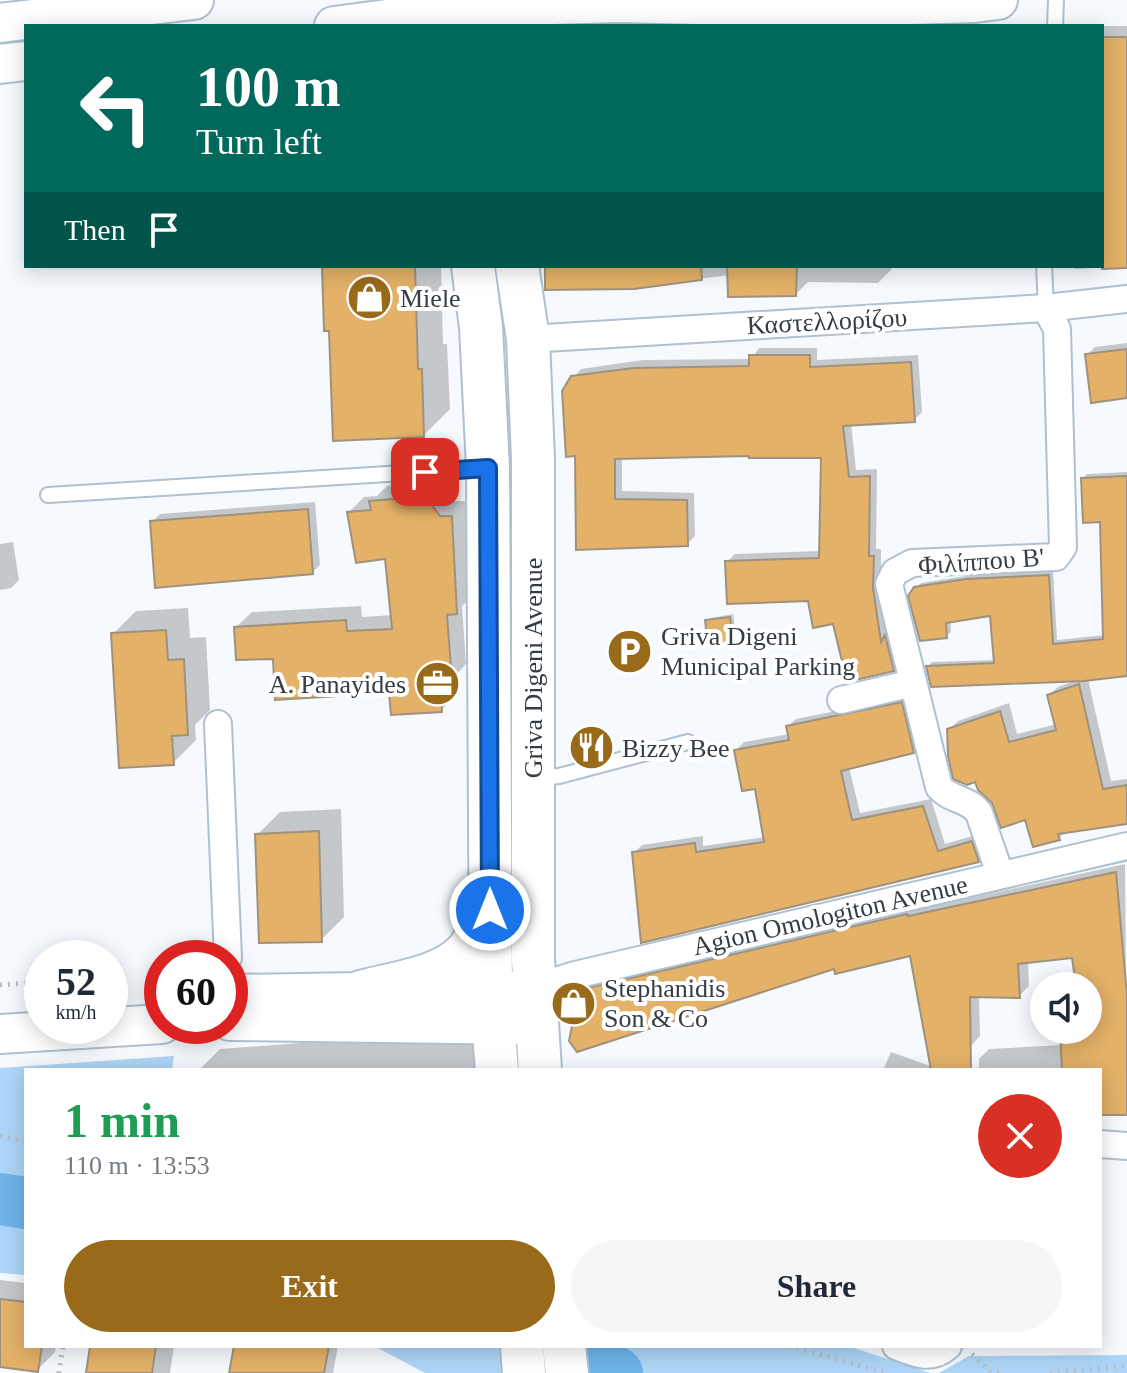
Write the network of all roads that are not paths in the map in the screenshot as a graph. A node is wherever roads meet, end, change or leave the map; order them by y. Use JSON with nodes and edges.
{"nodes":[{"id":1,"x":194,"y":0,"type":"edge"},
{"id":2,"x":998,"y":0,"type":"edge"},
{"id":3,"x":1056,"y":0,"type":"edge"},
{"id":4,"x":460,"y":12,"type":"edge"},
{"id":5,"x":0,"y":23,"type":"edge"},
{"id":6,"x":352,"y":24,"type":"edge"},
{"id":7,"x":1055,"y":24,"type":"edge"},
{"id":8,"x":24,"y":61,"type":"edge"},
{"id":9,"x":0,"y":64,"type":"edge"},
{"id":10,"x":473,"y":268,"type":"edge"},
{"id":11,"x":517,"y":268,"type":"edge"},
{"id":12,"x":1044,"y":268,"type":"edge"},
{"id":13,"x":1127,"y":299,"type":"edge"},
{"id":14,"x":1046,"y":308,"type":"junction"},
{"id":15,"x":528,"y":339,"type":"junction"},
{"id":16,"x":488,"y":468,"type":"junction"},
{"id":17,"x":48,"y":495,"type":"dead end"},
{"id":18,"x":913,"y":683,"type":"junction"},
{"id":19,"x":841,"y":700,"type":"dead end"},
{"id":20,"x":218,"y":724,"type":"dead end"},
{"id":21,"x":688,"y":742,"type":"dead end"},
{"id":22,"x":533,"y":778,"type":"junction"},
{"id":23,"x":1126,"y":851,"type":"edge"},
{"id":24,"x":1000,"y":874,"type":"junction"},
{"id":25,"x":490,"y":882,"type":"junction"},
{"id":26,"x":227,"y":940,"type":"edge"},
{"id":27,"x":361,"y":992,"type":"junction"},
{"id":28,"x":248,"y":994,"type":"edge"},
{"id":29,"x":535,"y":1006,"type":"junction"},
{"id":30,"x":24,"y":1007,"type":"edge"},
{"id":31,"x":0,"y":1008,"type":"edge"},
{"id":32,"x":492,"y":1010,"type":"junction"},
{"id":33,"x":248,"y":1020,"type":"edge"},
{"id":34,"x":144,"y":1025,"type":"edge"},
{"id":35,"x":0,"y":1034,"type":"edge"},
{"id":36,"x":497,"y":1068,"type":"edge"},
{"id":37,"x":540,"y":1068,"type":"edge"},
{"id":38,"x":1102,"y":1144,"type":"edge"},
{"id":39,"x":1127,"y":1146,"type":"edge"},
{"id":40,"x":522,"y":1348,"type":"edge"},
{"id":41,"x":564,"y":1348,"type":"edge"},
{"id":42,"x":902,"y":1348,"type":"edge"},
{"id":43,"x":946,"y":1348,"type":"edge"},
{"id":44,"x":524,"y":1373,"type":"edge"},
{"id":45,"x":567,"y":1373,"type":"edge"}],
"edges":[{"from":1,"to":5,"type":"main road"},
{"from":2,"to":4,"type":"main road"},
{"from":3,"to":7,"type":"lane"},
{"from":4,"to":6,"type":"main road"},
{"from":8,"to":9,"type":"main road"},
{"from":10,"to":16,"type":"main road","name":"Griva Digeni Avenue"},
{"from":11,"to":15,"type":"main road","name":"Griva Digeni Avenue"},
{"from":12,"to":14,"type":"lane"},
{"from":13,"to":14,"type":"street","name":"Καστελλορίζου"},
{"from":14,"to":15,"type":"street","name":"Καστελλορίζου"},
{"from":14,"to":18,"type":"street","name":"Φιλίππου Β'"},
{"from":15,"to":22,"type":"main road","name":"Griva Digeni Avenue"},
{"from":16,"to":17,"type":"lane"},
{"from":16,"to":25,"type":"main road","name":"Griva Digeni Avenue"},
{"from":18,"to":19,"type":"street"},
{"from":18,"to":24,"type":"street","name":"Φιλίππου Β'"},
{"from":20,"to":26,"type":"street"},
{"from":21,"to":22,"type":"lane"},
{"from":22,"to":29,"type":"main road","name":"Griva Digeni Avenue"},
{"from":23,"to":24,"type":"street","name":"Agion Omologiton Avenue"},
{"from":24,"to":29,"type":"street","name":"Agion Omologiton Avenue"},
{"from":25,"to":27,"type":"main road"},
{"from":25,"to":32,"type":"main road","name":"Griva Digeni Avenue"},
{"from":27,"to":28,"type":"main road"},
{"from":27,"to":32,"type":"main road"},
{"from":29,"to":32,"type":"main road"},
{"from":29,"to":37,"type":"main road","name":"Griva Digeni Avenue"},
{"from":30,"to":31,"type":"main road"},
{"from":32,"to":33,"type":"main road"},
{"from":32,"to":36,"type":"main road","name":"Griva Digeni Avenue"},
{"from":34,"to":35,"type":"main road"},
{"from":38,"to":39,"type":"street"},
{"from":40,"to":44,"type":"main road"},
{"from":41,"to":45,"type":"main road"},
{"from":42,"to":43,"type":"street"}]}
